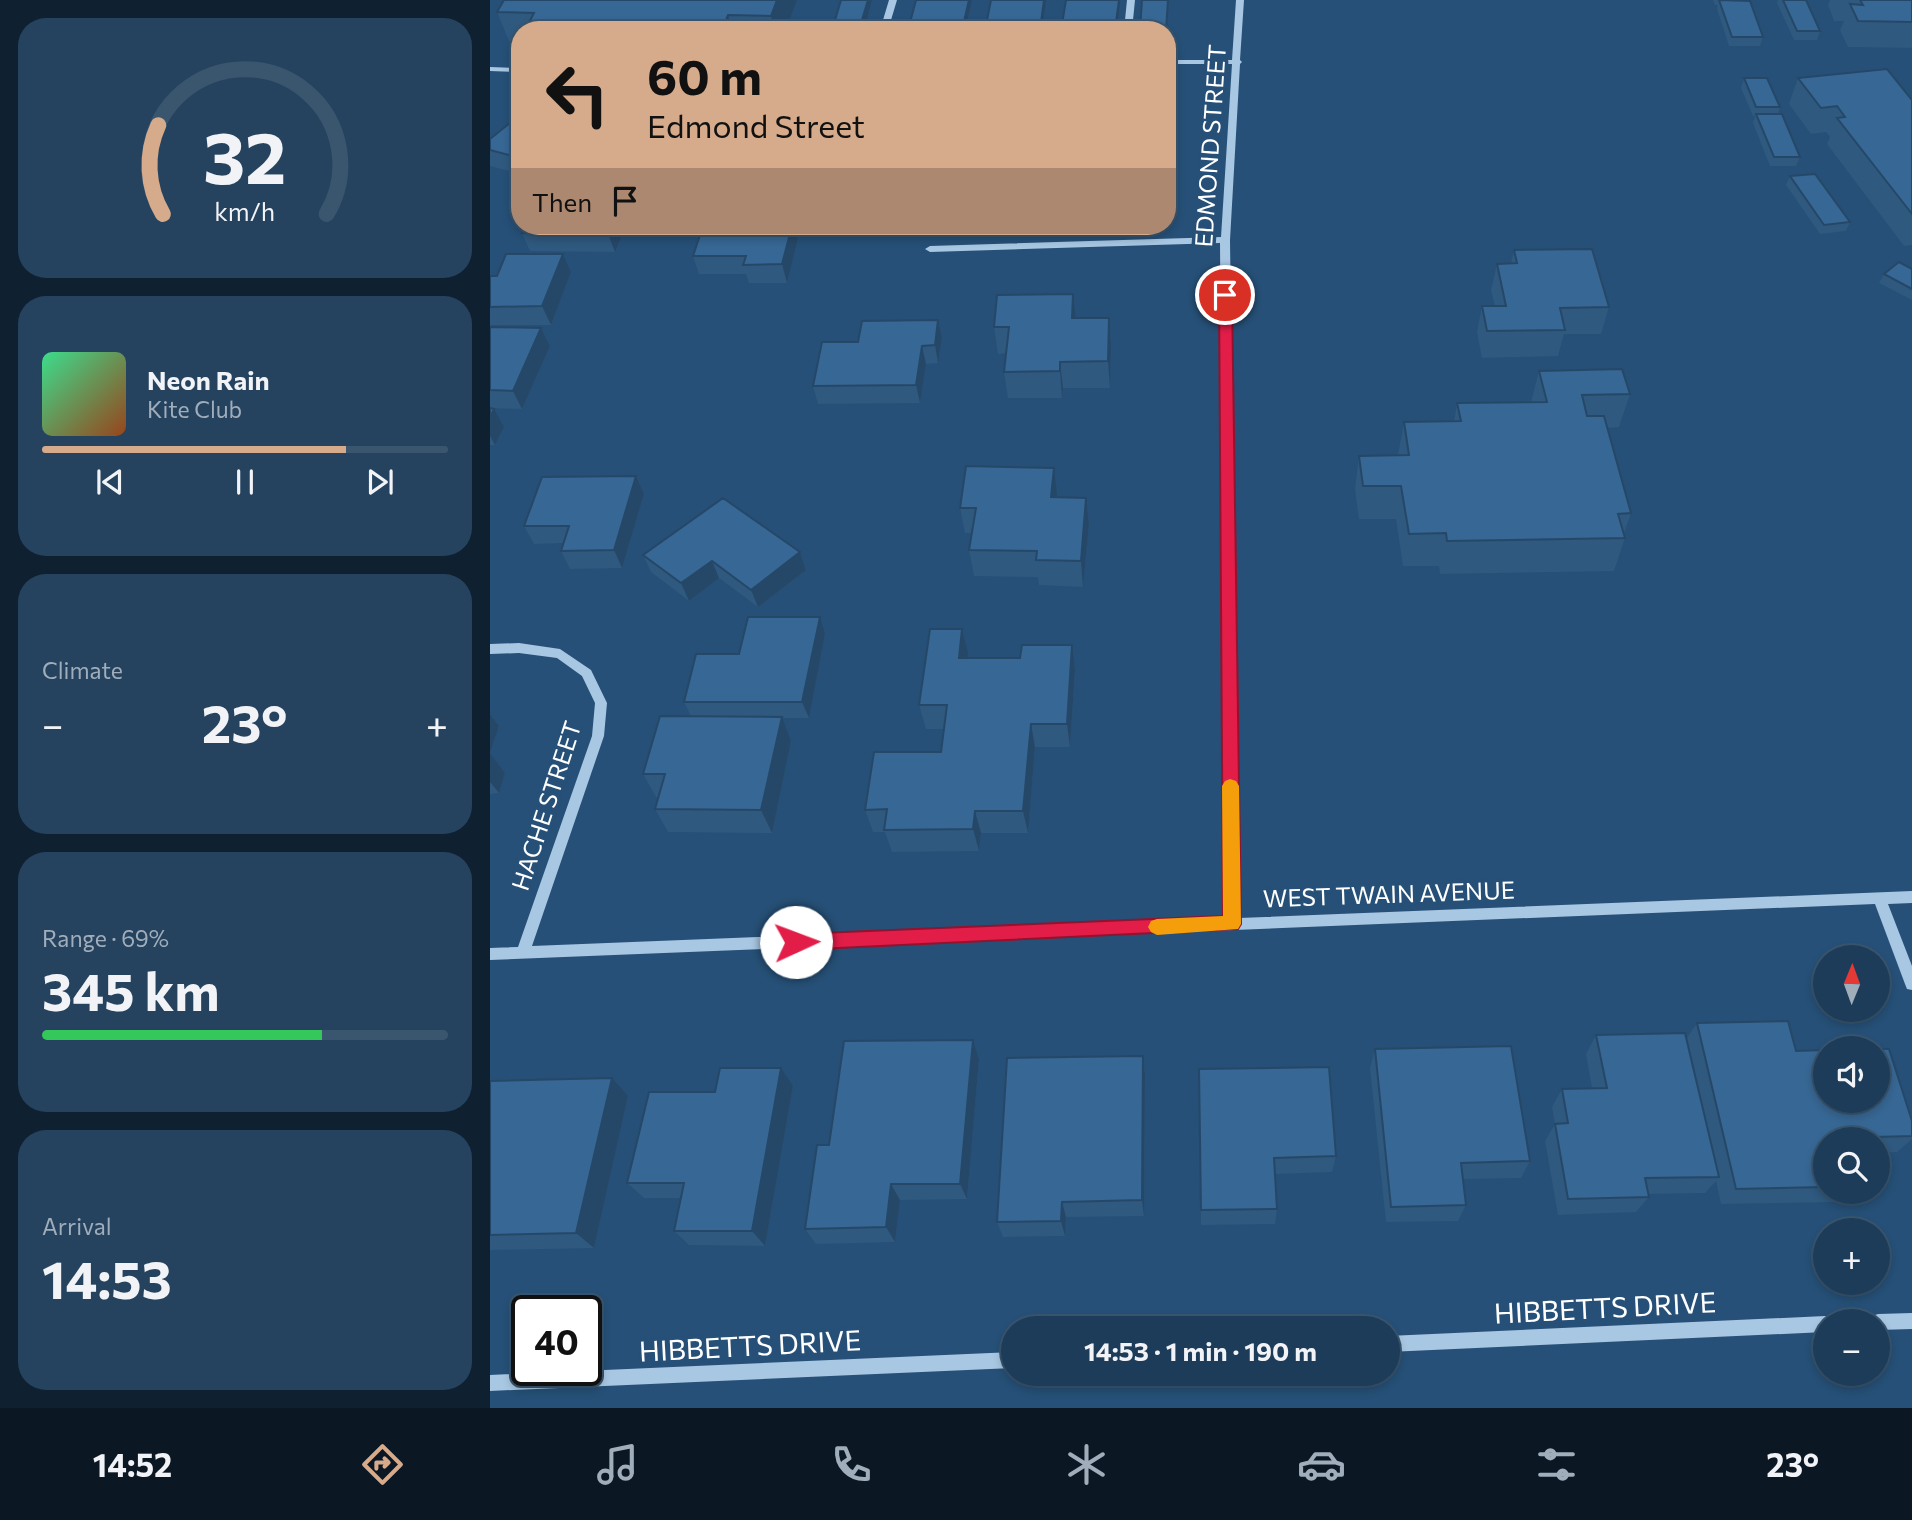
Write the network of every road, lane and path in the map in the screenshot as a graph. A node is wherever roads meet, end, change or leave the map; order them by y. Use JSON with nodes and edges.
{"nodes":[{"id":1,"x":893,"y":0,"type":"edge"},
{"id":2,"x":1131,"y":0,"type":"edge"},
{"id":3,"x":1240,"y":0,"type":"edge"},
{"id":4,"x":887,"y":21,"type":"edge"},
{"id":5,"x":1129,"y":21,"type":"edge"},
{"id":6,"x":1176,"y":62,"type":"edge"},
{"id":7,"x":1238,"y":62,"type":"junction"},
{"id":8,"x":490,"y":69,"type":"edge"},
{"id":9,"x":511,"y":70,"type":"edge"},
{"id":10,"x":1225,"y":240,"type":"junction"},
{"id":11,"x":930,"y":249,"type":"dead end"},
{"id":12,"x":490,"y":649,"type":"edge"},
{"id":13,"x":1912,"y":897,"type":"edge"},
{"id":14,"x":1879,"y":898,"type":"junction"},
{"id":15,"x":1232,"y":924,"type":"junction"},
{"id":16,"x":523,"y":953,"type":"junction"},
{"id":17,"x":490,"y":954,"type":"edge"},
{"id":18,"x":1912,"y":984,"type":"edge"},
{"id":19,"x":1912,"y":1321,"type":"edge"},
{"id":20,"x":1890,"y":1322,"type":"edge"},
{"id":21,"x":1813,"y":1325,"type":"edge"},
{"id":22,"x":1400,"y":1343,"type":"edge"},
{"id":23,"x":1001,"y":1361,"type":"edge"},
{"id":24,"x":490,"y":1383,"type":"edge"}],
"edges":[{"from":1,"to":4,"type":"street"},
{"from":2,"to":5,"type":"street"},
{"from":3,"to":7,"type":"street","name":"EDMOND STREET"},
{"from":6,"to":7,"type":"street"},
{"from":7,"to":10,"type":"street","name":"EDMOND STREET"},
{"from":8,"to":9,"type":"street"},
{"from":10,"to":11,"type":"street"},
{"from":10,"to":15,"type":"street","name":"EDMOND STREET"},
{"from":12,"to":16,"type":"street","name":"HACHE STREET"},
{"from":13,"to":14,"type":"street","name":"WEST TWAIN AVENUE"},
{"from":14,"to":15,"type":"street","name":"WEST TWAIN AVENUE"},
{"from":14,"to":18,"type":"street"},
{"from":15,"to":16,"type":"street","name":"WEST TWAIN AVENUE"},
{"from":16,"to":17,"type":"street","name":"WEST TWAIN AVENUE"},
{"from":19,"to":20,"type":"street"},
{"from":21,"to":22,"type":"street","name":"HIBBETTS DRIVE"},
{"from":23,"to":24,"type":"street","name":"HIBBETTS DRIVE"}]}
